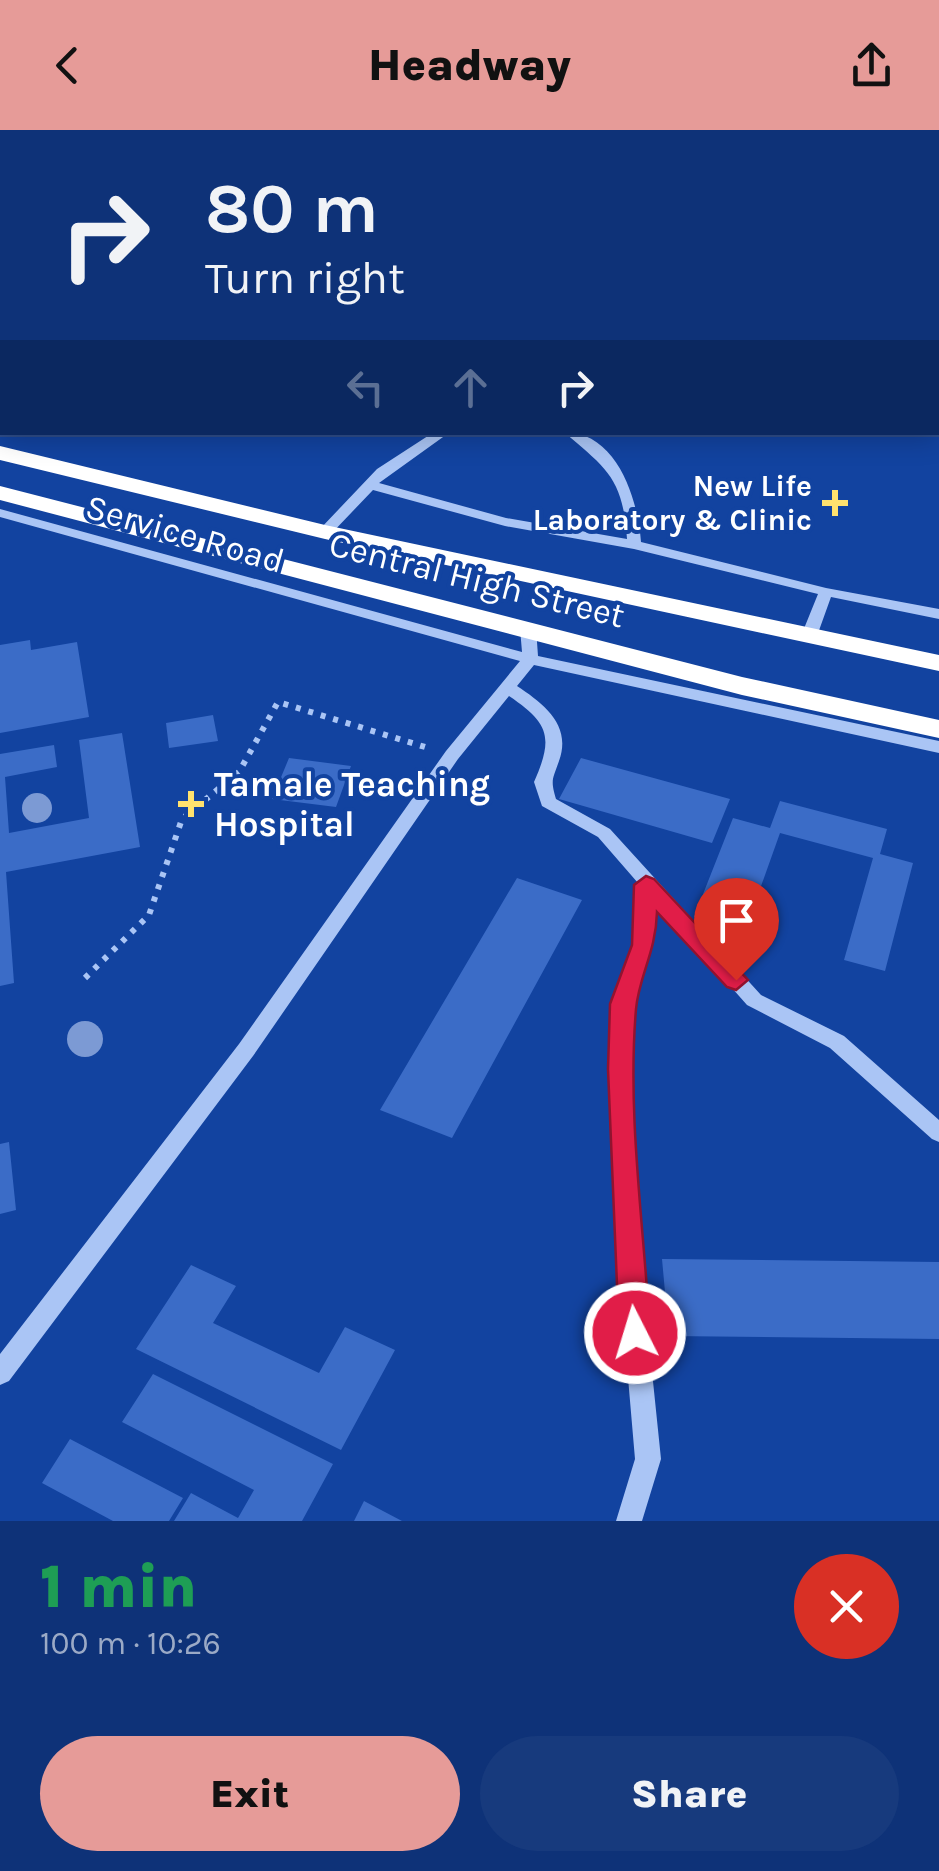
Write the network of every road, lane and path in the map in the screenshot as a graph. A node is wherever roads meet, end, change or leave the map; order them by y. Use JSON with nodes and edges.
{"nodes":[{"id":1,"x":440,"y":435,"type":"edge"},
{"id":2,"x":574,"y":435,"type":"edge"},
{"id":3,"x":0,"y":453,"type":"edge"},
{"id":4,"x":368,"y":484,"type":"junction"},
{"id":5,"x":0,"y":493,"type":"edge"},
{"id":6,"x":0,"y":513,"type":"edge"},
{"id":7,"x":325,"y":532,"type":"junction"},
{"id":8,"x":634,"y":545,"type":"junction"},
{"id":9,"x":826,"y":592,"type":"junction"},
{"id":10,"x":939,"y":614,"type":"edge"},
{"id":11,"x":528,"y":628,"type":"junction"},
{"id":12,"x":809,"y":636,"type":"junction"},
{"id":13,"x":530,"y":660,"type":"junction"},
{"id":14,"x":939,"y":663,"type":"edge"},
{"id":15,"x":507,"y":687,"type":"junction"},
{"id":16,"x":939,"y":728,"type":"edge"},
{"id":17,"x":939,"y":747,"type":"edge"},
{"id":18,"x":452,"y":755,"type":"junction"},
{"id":19,"x":646,"y":885,"type":"junction"},
{"id":20,"x":85,"y":978,"type":"dead end"},
{"id":21,"x":939,"y":1133,"type":"edge"},
{"id":22,"x":0,"y":1373,"type":"edge"},
{"id":23,"x":629,"y":1521,"type":"edge"}],
"edges":[{"from":1,"to":4,"type":"street"},
{"from":2,"to":8,"type":"street"},
{"from":3,"to":7,"type":"highway","name":"Central High Street"},
{"from":4,"to":7,"type":"street"},
{"from":4,"to":8,"type":"street"},
{"from":5,"to":11,"type":"highway","name":"Central High Street"},
{"from":6,"to":13,"type":"street","name":"Service Road"},
{"from":7,"to":12,"type":"highway","name":"Central High Street"},
{"from":8,"to":9,"type":"street"},
{"from":9,"to":10,"type":"street"},
{"from":9,"to":12,"type":"street"},
{"from":11,"to":13,"type":"street"},
{"from":11,"to":16,"type":"highway","name":"Central High Street"},
{"from":12,"to":14,"type":"highway","name":"Central High Street"},
{"from":13,"to":15,"type":"street"},
{"from":13,"to":17,"type":"street","name":"Service Road"},
{"from":15,"to":18,"type":"street"},
{"from":15,"to":19,"type":"street"},
{"from":18,"to":20,"type":"path"},
{"from":18,"to":22,"type":"street"},
{"from":19,"to":21,"type":"street"},
{"from":19,"to":23,"type":"street"}]}
